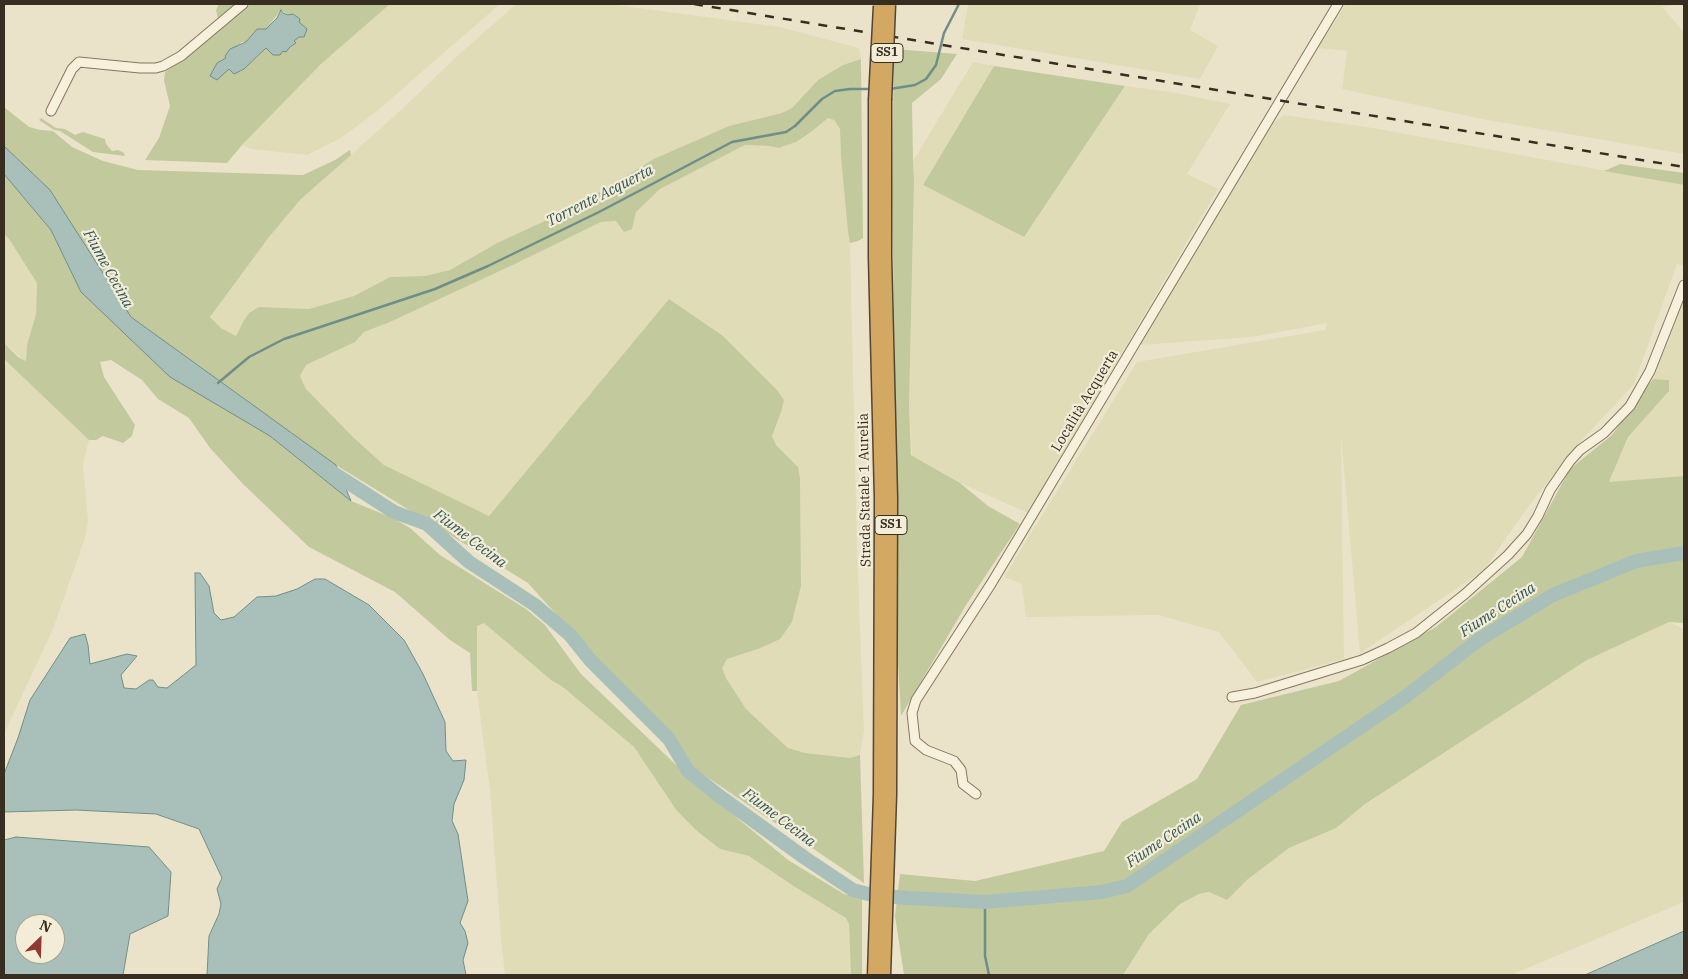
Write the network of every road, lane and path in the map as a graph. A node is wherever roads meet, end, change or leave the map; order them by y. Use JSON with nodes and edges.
{"nodes":[{"id":1,"x":242,"y":4,"type":"edge"},
{"id":2,"x":1338,"y":4,"type":"edge"},
{"id":3,"x":885,"y":5,"type":"edge"},
{"id":4,"x":51,"y":111,"type":"dead end"},
{"id":5,"x":1684,"y":285,"type":"edge"},
{"id":6,"x":1232,"y":697,"type":"dead end"},
{"id":7,"x":976,"y":794,"type":"dead end"},
{"id":8,"x":880,"y":954,"type":"junction"},
{"id":9,"x":874,"y":975,"type":"edge"},
{"id":10,"x":884,"y":975,"type":"edge"}],
"edges":[{"from":1,"to":4,"type":"street"},
{"from":2,"to":7,"type":"street","name":"Località Acquerta"},
{"from":3,"to":8,"type":"highway","name":"Strada Statale 1 Aurelia","number":"SS1","bridge":true},
{"from":5,"to":6,"type":"street"},
{"from":8,"to":9,"type":"highway","name":"Strada Statale 1 Aurelia","number":"SS1"},
{"from":8,"to":10,"type":"highway","name":"Strada Statale 1 Aurelia","number":"SS1"}]}
